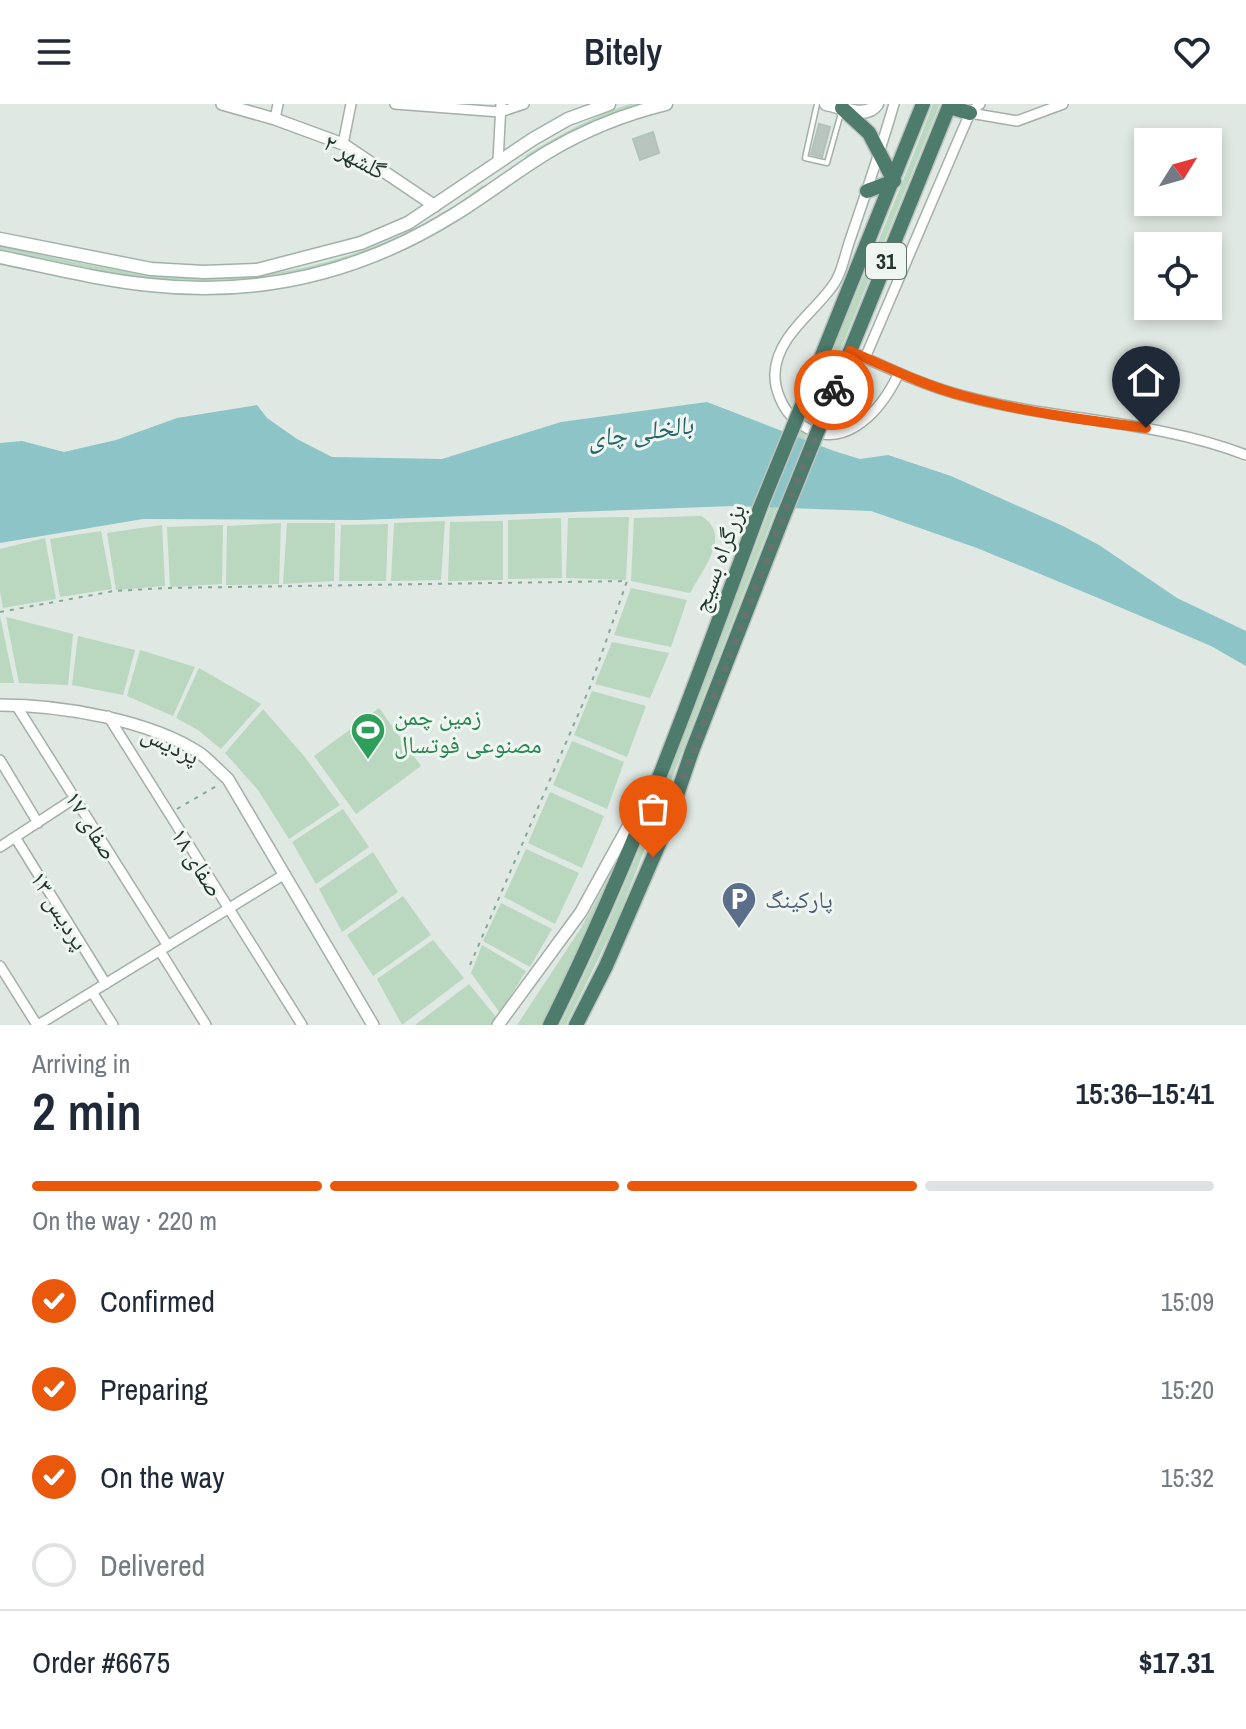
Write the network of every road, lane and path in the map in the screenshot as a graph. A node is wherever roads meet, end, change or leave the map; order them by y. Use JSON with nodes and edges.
{"nodes":[{"id":1,"x":222,"y":104,"type":"edge"},
{"id":2,"x":278,"y":104,"type":"edge"},
{"id":3,"x":351,"y":104,"type":"edge"},
{"id":4,"x":395,"y":104,"type":"edge"},
{"id":5,"x":524,"y":104,"type":"edge"},
{"id":6,"x":609,"y":104,"type":"edge"},
{"id":7,"x":666,"y":104,"type":"edge"},
{"id":8,"x":817,"y":104,"type":"edge"},
{"id":9,"x":826,"y":104,"type":"edge"},
{"id":10,"x":877,"y":104,"type":"edge"},
{"id":11,"x":894,"y":104,"type":"edge"},
{"id":12,"x":923,"y":104,"type":"edge"},
{"id":13,"x":1063,"y":104,"type":"edge"},
{"id":14,"x":949,"y":106,"type":"edge"},
{"id":15,"x":501,"y":108,"type":"edge"},
{"id":16,"x":842,"y":108,"type":"junction"},
{"id":17,"x":975,"y":108,"type":"edge"},
{"id":18,"x":275,"y":119,"type":"junction"},
{"id":19,"x":343,"y":144,"type":"junction"},
{"id":20,"x":880,"y":153,"type":"junction"},
{"id":21,"x":498,"y":161,"type":"junction"},
{"id":22,"x":508,"y":179,"type":"junction"},
{"id":23,"x":894,"y":181,"type":"junction"},
{"id":24,"x":867,"y":191,"type":"junction"},
{"id":25,"x":435,"y":206,"type":"junction"},
{"id":26,"x":0,"y":239,"type":"edge"},
{"id":27,"x":0,"y":257,"type":"edge"},
{"id":28,"x":850,"y":351,"type":"junction"},
{"id":29,"x":865,"y":358,"type":"junction"},
{"id":30,"x":899,"y":373,"type":"junction"},
{"id":31,"x":1246,"y":455,"type":"edge"},
{"id":32,"x":0,"y":612,"type":"edge"},
{"id":33,"x":0,"y":705,"type":"edge"},
{"id":34,"x":16,"y":705,"type":"junction"},
{"id":35,"x":108,"y":716,"type":"junction"},
{"id":36,"x":674,"y":744,"type":"junction"},
{"id":37,"x":0,"y":760,"type":"edge"},
{"id":38,"x":228,"y":779,"type":"junction"},
{"id":39,"x":75,"y":798,"type":"junction"},
{"id":40,"x":169,"y":814,"type":"junction"},
{"id":41,"x":38,"y":823,"type":"junction"},
{"id":42,"x":15,"y":837,"type":"junction"},
{"id":43,"x":0,"y":847,"type":"edge"},
{"id":44,"x":285,"y":874,"type":"junction"},
{"id":45,"x":228,"y":909,"type":"junction"},
{"id":46,"x":164,"y":948,"type":"junction"},
{"id":47,"x":470,"y":965,"type":"dead end"},
{"id":48,"x":0,"y":966,"type":"edge"},
{"id":49,"x":106,"y":984,"type":"junction"},
{"id":50,"x":92,"y":992,"type":"junction"},
{"id":51,"x":37,"y":1025,"type":"edge"},
{"id":52,"x":113,"y":1025,"type":"edge"},
{"id":53,"x":206,"y":1025,"type":"edge"},
{"id":54,"x":302,"y":1025,"type":"edge"},
{"id":55,"x":373,"y":1025,"type":"edge"},
{"id":56,"x":498,"y":1025,"type":"edge"},
{"id":57,"x":550,"y":1025,"type":"edge"},
{"id":58,"x":576,"y":1025,"type":"edge"}],
"edges":[{"from":1,"to":18,"type":"street","name":"گلشهر ۲"},
{"from":2,"to":18,"type":"street"},
{"from":3,"to":19,"type":"street"},
{"from":4,"to":15,"type":"street"},
{"from":5,"to":15,"type":"street"},
{"from":6,"to":21,"type":"main road"},
{"from":7,"to":22,"type":"main road"},
{"from":8,"to":16,"type":"lane"},
{"from":9,"to":16,"type":"main road"},
{"from":10,"to":16,"type":"main road"},
{"from":11,"to":20,"type":"street"},
{"from":12,"to":23,"type":"highway","name":"بزرگراه بسیج","number":"31"},
{"from":13,"to":17,"type":"street"},
{"from":14,"to":17,"type":"highway"},
{"from":14,"to":28,"type":"highway","name":"بزرگراه بسیج","number":"31"},
{"from":15,"to":21,"type":"street"},
{"from":16,"to":20,"type":"highway"},
{"from":17,"to":29,"type":"street"},
{"from":18,"to":19,"type":"street","name":"گلشهر ۲"},
{"from":19,"to":25,"type":"street","name":"گلشهر ۲"},
{"from":20,"to":23,"type":"highway"},
{"from":20,"to":24,"type":"street"},
{"from":21,"to":22,"type":"main road"},
{"from":21,"to":25,"type":"main road"},
{"from":22,"to":27,"type":"main road"},
{"from":23,"to":24,"type":"highway"},
{"from":23,"to":36,"type":"highway","name":"بزرگراه بسیج","number":"31","bridge":true},
{"from":24,"to":30,"type":"street"},
{"from":25,"to":26,"type":"main road"},
{"from":28,"to":29,"type":"street"},
{"from":28,"to":58,"type":"highway","name":"بزرگراه بسیج","number":"31","bridge":true},
{"from":29,"to":30,"type":"street"},
{"from":30,"to":31,"type":"street"},
{"from":32,"to":47,"type":"path"},
{"from":33,"to":34,"type":"street","name":"پردیس"},
{"from":34,"to":35,"type":"street","name":"پردیس"},
{"from":34,"to":39,"type":"street","name":"صفای ۱۷"},
{"from":35,"to":38,"type":"street","name":"پردیس"},
{"from":35,"to":40,"type":"street","name":"صفای ۱۸"},
{"from":36,"to":56,"type":"street"},
{"from":36,"to":57,"type":"highway","name":"بزرگراه بسیج","number":"31"},
{"from":37,"to":41,"type":"street"},
{"from":38,"to":40,"type":"path","name":"صفای ۱۸"},
{"from":38,"to":44,"type":"street","name":"پردیس"},
{"from":39,"to":41,"type":"street"},
{"from":39,"to":46,"type":"street","name":"صفای ۱۷"},
{"from":40,"to":45,"type":"street","name":"صفای ۱۸"},
{"from":41,"to":42,"type":"street"},
{"from":42,"to":43,"type":"street"},
{"from":42,"to":49,"type":"street","name":"پردیس ۱۳"},
{"from":44,"to":45,"type":"street"},
{"from":44,"to":55,"type":"street","name":"پردیس"},
{"from":45,"to":46,"type":"street"},
{"from":45,"to":54,"type":"street","name":"صفای ۱۸"},
{"from":46,"to":49,"type":"street"},
{"from":46,"to":53,"type":"street","name":"صفای ۱۷"},
{"from":48,"to":51,"type":"street"},
{"from":49,"to":50,"type":"street"},
{"from":50,"to":51,"type":"street"},
{"from":50,"to":52,"type":"street"}]}
